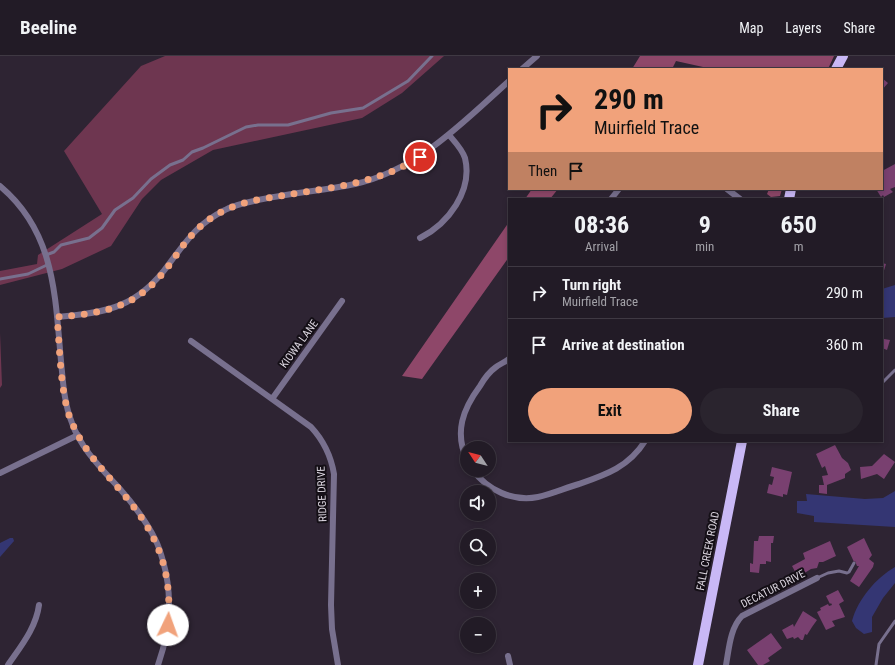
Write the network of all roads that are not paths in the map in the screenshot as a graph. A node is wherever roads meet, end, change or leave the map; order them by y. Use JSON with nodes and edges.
{"nodes":[{"id":1,"x":432,"y":56,"type":"edge"},
{"id":2,"x":537,"y":56,"type":"edge"},
{"id":3,"x":843,"y":56,"type":"edge"},
{"id":4,"x":523,"y":68,"type":"edge"},
{"id":5,"x":837,"y":68,"type":"edge"},
{"id":6,"x":508,"y":82,"type":"edge"},
{"id":7,"x":449,"y":135,"type":"junction"},
{"id":8,"x":0,"y":186,"type":"edge"},
{"id":9,"x":728,"y":190,"type":"edge"},
{"id":10,"x":739,"y":198,"type":"edge"},
{"id":11,"x":420,"y":238,"type":"dead end"},
{"id":12,"x":46,"y":255,"type":"junction"},
{"id":13,"x":49,"y":264,"type":"junction"},
{"id":14,"x":0,"y":279,"type":"edge"},
{"id":15,"x":342,"y":302,"type":"dead end"},
{"id":16,"x":57,"y":317,"type":"junction"},
{"id":17,"x":191,"y":341,"type":"dead end"},
{"id":18,"x":508,"y":360,"type":"edge"},
{"id":19,"x":895,"y":370,"type":"edge"},
{"id":20,"x":883,"y":382,"type":"edge"},
{"id":21,"x":272,"y":399,"type":"junction"},
{"id":22,"x":78,"y":435,"type":"junction"},
{"id":23,"x":462,"y":441,"type":"edge"},
{"id":24,"x":643,"y":442,"type":"edge"},
{"id":25,"x":742,"y":442,"type":"edge"},
{"id":26,"x":0,"y":473,"type":"edge"},
{"id":27,"x":478,"y":477,"type":"edge"},
{"id":28,"x":854,"y":563,"type":"dead end"},
{"id":29,"x":817,"y":578,"type":"joint"},
{"id":30,"x":39,"y":605,"type":"dead end"},
{"id":31,"x":895,"y":621,"type":"edge"},
{"id":32,"x":508,"y":656,"type":"dead end"},
{"id":33,"x":8,"y":665,"type":"edge"},
{"id":34,"x":158,"y":665,"type":"edge"},
{"id":35,"x":338,"y":665,"type":"edge"},
{"id":36,"x":510,"y":665,"type":"edge"},
{"id":37,"x":698,"y":665,"type":"edge"},
{"id":38,"x":726,"y":665,"type":"edge"},
{"id":39,"x":876,"y":665,"type":"edge"}],
"edges":[{"from":1,"to":12,"type":"lane"},
{"from":2,"to":4,"type":"street"},
{"from":3,"to":5,"type":"main road"},
{"from":6,"to":7,"type":"street"},
{"from":7,"to":11,"type":"street"},
{"from":7,"to":16,"type":"street"},
{"from":8,"to":12,"type":"street"},
{"from":9,"to":10,"type":"street"},
{"from":12,"to":13,"type":"street"},
{"from":13,"to":14,"type":"lane"},
{"from":13,"to":16,"type":"street"},
{"from":15,"to":21,"type":"street","name":"KIOWA LANE"},
{"from":16,"to":22,"type":"street"},
{"from":17,"to":21,"type":"street","name":"RIDGE DRIVE"},
{"from":18,"to":23,"type":"street"},
{"from":19,"to":20,"type":"lane"},
{"from":21,"to":35,"type":"street","name":"RIDGE DRIVE"},
{"from":22,"to":26,"type":"street"},
{"from":22,"to":34,"type":"street"},
{"from":24,"to":27,"type":"street"},
{"from":25,"to":37,"type":"main road","name":"FALL CREEK ROAD"},
{"from":28,"to":29,"type":"lane"},
{"from":29,"to":38,"type":"street","name":"DECATUR DRIVE"},
{"from":30,"to":33,"type":"street"},
{"from":31,"to":39,"type":"lane"},
{"from":32,"to":36,"type":"street"}]}
